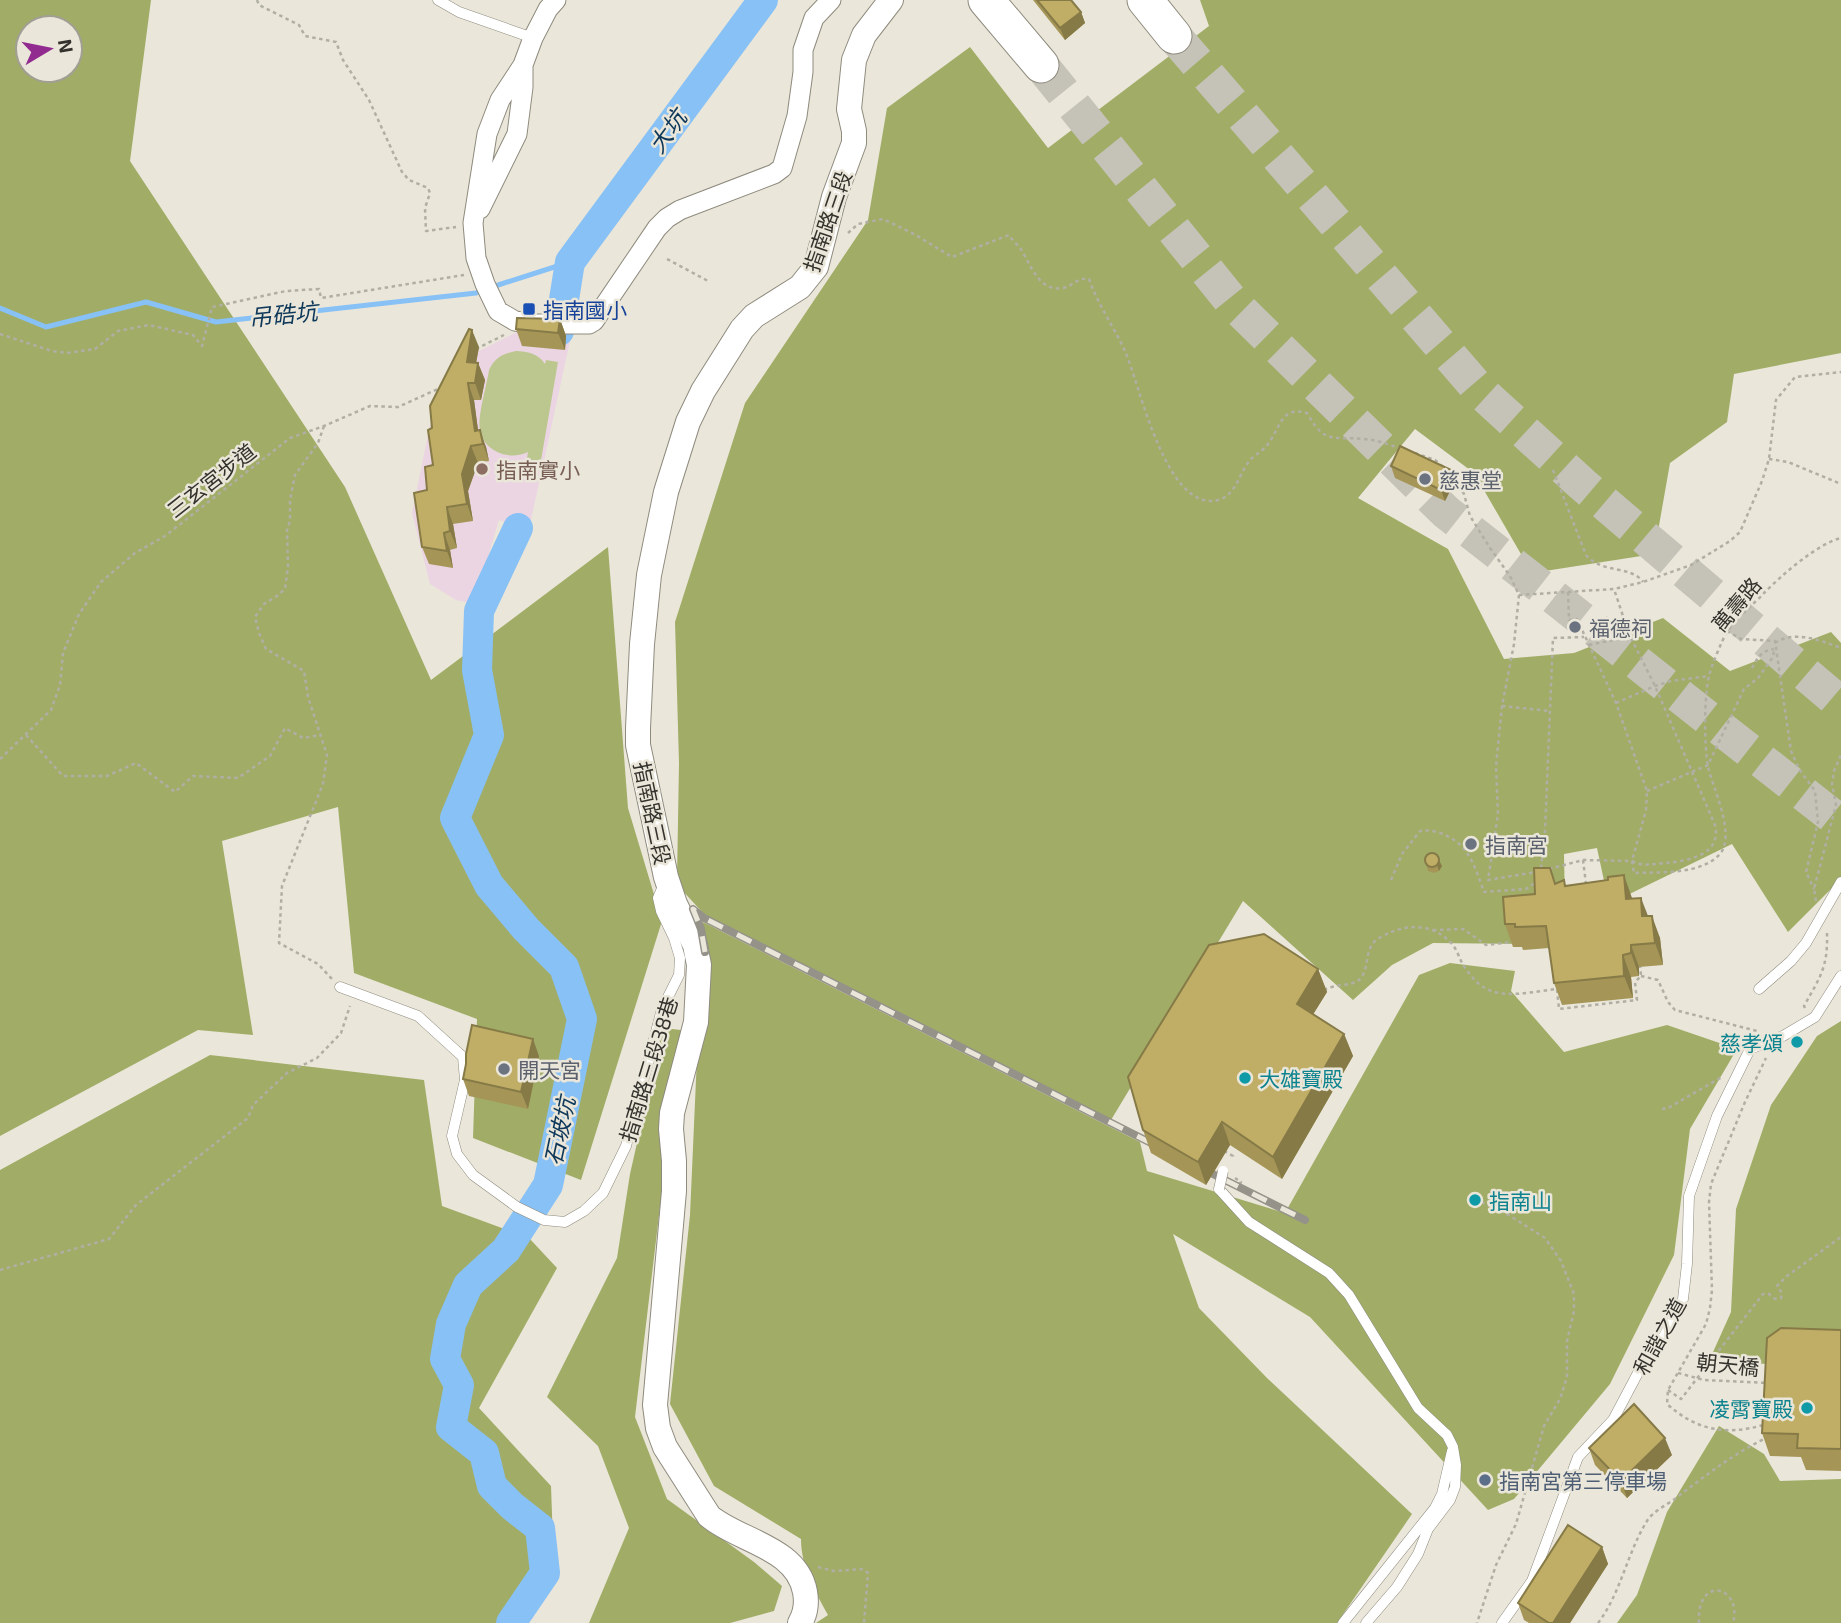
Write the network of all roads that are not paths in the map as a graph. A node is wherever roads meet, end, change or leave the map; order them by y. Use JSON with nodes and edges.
{"nodes":[{"id":1,"x":438,"y":0,"type":"edge"},
{"id":2,"x":556,"y":0,"type":"edge"},
{"id":3,"x":831,"y":0,"type":"edge"},
{"id":4,"x":891,"y":0,"type":"edge"},
{"id":5,"x":986,"y":0,"type":"edge"},
{"id":6,"x":533,"y":38,"type":"junction"},
{"id":7,"x":523,"y":65,"type":"junction"},
{"id":8,"x":1041,"y":65,"type":"tunnel mouth"},
{"id":9,"x":473,"y":223,"type":"junction"},
{"id":10,"x":666,"y":877,"type":"junction"},
{"id":11,"x":1841,"y":882,"type":"edge"},
{"id":12,"x":1841,"y":976,"type":"edge"},
{"id":13,"x":340,"y":987,"type":"road end"},
{"id":14,"x":1759,"y":989,"type":"dead end"},
{"id":15,"x":1223,"y":1171,"type":"road end"},
{"id":16,"x":1453,"y":1447,"type":"junction"},
{"id":17,"x":800,"y":1623,"type":"edge"},
{"id":18,"x":1343,"y":1623,"type":"edge"},
{"id":19,"x":1366,"y":1623,"type":"edge"},
{"id":20,"x":1502,"y":1623,"type":"edge"}],
"edges":[{"from":1,"to":6,"type":"lane"},
{"from":2,"to":6,"type":"street"},
{"from":3,"to":9,"type":"street"},
{"from":4,"to":10,"type":"street","name":"指南路三段"},
{"from":5,"to":8,"type":"highway"},
{"from":6,"to":7,"type":"street"},
{"from":7,"to":9,"type":"street"},
{"from":7,"to":9,"type":"street"},
{"from":10,"to":13,"type":"lane","name":"指南路三段38巷"},
{"from":10,"to":17,"type":"street","name":"指南路三段"},
{"from":11,"to":14,"type":"lane"},
{"from":12,"to":20,"type":"lane","name":"和諧之道"},
{"from":15,"to":16,"type":"lane","bridge":true},
{"from":16,"to":18,"type":"lane"},
{"from":16,"to":19,"type":"lane"}]}
